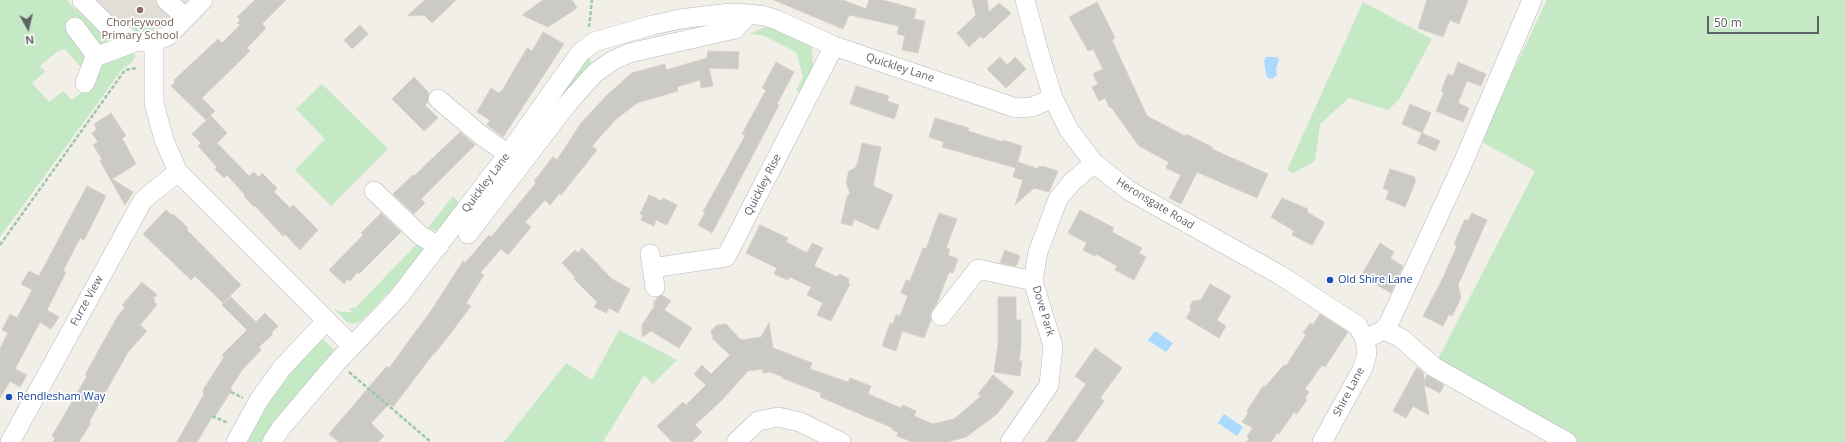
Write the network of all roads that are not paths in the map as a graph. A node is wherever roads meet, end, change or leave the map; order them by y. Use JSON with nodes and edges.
{"nodes":[{"id":1,"x":82,"y":0,"type":"edge"},
{"id":2,"x":166,"y":0,"type":"edge"},
{"id":3,"x":203,"y":0,"type":"edge"},
{"id":4,"x":1025,"y":0,"type":"edge"},
{"id":5,"x":1532,"y":0,"type":"edge"},
{"id":6,"x":762,"y":10,"type":"edge"},
{"id":7,"x":186,"y":18,"type":"junction"},
{"id":8,"x":75,"y":27,"type":"dead end"},
{"id":9,"x":154,"y":41,"type":"junction"},
{"id":10,"x":136,"y":42,"type":"junction"},
{"id":11,"x":834,"y":46,"type":"junction"},
{"id":12,"x":98,"y":56,"type":"junction"},
{"id":13,"x":85,"y":84,"type":"dead end"},
{"id":14,"x":554,"y":90,"type":"junction"},
{"id":15,"x":1053,"y":98,"type":"junction"},
{"id":16,"x":438,"y":99,"type":"dead end"},
{"id":17,"x":568,"y":103,"type":"junction"},
{"id":18,"x":508,"y":154,"type":"junction"},
{"id":19,"x":1094,"y":163,"type":"junction"},
{"id":20,"x":178,"y":172,"type":"junction"},
{"id":21,"x":501,"y":176,"type":"junction"},
{"id":22,"x":374,"y":191,"type":"dead end"},
{"id":23,"x":468,"y":234,"type":"dead end"},
{"id":24,"x":439,"y":246,"type":"junction"},
{"id":25,"x":1033,"y":281,"type":"junction"},
{"id":26,"x":655,"y":286,"type":"dead end"},
{"id":27,"x":941,"y":316,"type":"dead end"},
{"id":28,"x":326,"y":321,"type":"junction"},
{"id":29,"x":1384,"y":330,"type":"junction"},
{"id":30,"x":1365,"y":339,"type":"junction"},
{"id":31,"x":352,"y":346,"type":"junction"},
{"id":32,"x":234,"y":434,"type":"edge"},
{"id":33,"x":10,"y":442,"type":"edge"},
{"id":34,"x":272,"y":442,"type":"edge"},
{"id":35,"x":736,"y":442,"type":"edge"},
{"id":36,"x":841,"y":442,"type":"edge"},
{"id":37,"x":1010,"y":442,"type":"edge"},
{"id":38,"x":1322,"y":442,"type":"edge"},
{"id":39,"x":1567,"y":442,"type":"edge"}],
"edges":[{"from":1,"to":10,"type":"street"},
{"from":2,"to":7,"type":"street"},
{"from":3,"to":7,"type":"street"},
{"from":4,"to":15,"type":"street","name":"Heronsgate Road"},
{"from":5,"to":29,"type":"street"},
{"from":6,"to":11,"type":"street","name":"Quickley Lane"},
{"from":6,"to":14,"type":"street","name":"Quickley Lane"},
{"from":6,"to":17,"type":"street","name":"Quickley Lane"},
{"from":7,"to":9,"type":"street"},
{"from":8,"to":12,"type":"street"},
{"from":9,"to":10,"type":"street"},
{"from":9,"to":20,"type":"street"},
{"from":10,"to":12,"type":"street"},
{"from":11,"to":15,"type":"street","name":"Quickley Lane"},
{"from":11,"to":26,"type":"street","name":"Quickley Rise"},
{"from":12,"to":13,"type":"street"},
{"from":14,"to":17,"type":"street"},
{"from":14,"to":18,"type":"street","name":"Quickley Lane"},
{"from":15,"to":19,"type":"street","name":"Heronsgate Road"},
{"from":16,"to":18,"type":"street"},
{"from":17,"to":21,"type":"street","name":"Quickley Lane"},
{"from":18,"to":21,"type":"street","name":"Quickley Lane"},
{"from":19,"to":25,"type":"street","name":"Dove Park"},
{"from":19,"to":30,"type":"street","name":"Heronsgate Road"},
{"from":20,"to":28,"type":"street"},
{"from":20,"to":33,"type":"street","name":"Furze View"},
{"from":21,"to":23,"type":"street","name":"Quickley Lane"},
{"from":21,"to":24,"type":"street","name":"Quickley Lane"},
{"from":22,"to":24,"type":"street"},
{"from":24,"to":31,"type":"street","name":"Quickley Lane"},
{"from":25,"to":27,"type":"street"},
{"from":25,"to":37,"type":"street","name":"Dove Park"},
{"from":28,"to":31,"type":"street"},
{"from":28,"to":32,"type":"street"},
{"from":29,"to":30,"type":"street"},
{"from":29,"to":39,"type":"street"},
{"from":30,"to":38,"type":"street","name":"Shire Lane"},
{"from":31,"to":34,"type":"street","name":"Quickley Lane"},
{"from":35,"to":36,"type":"street"}]}
